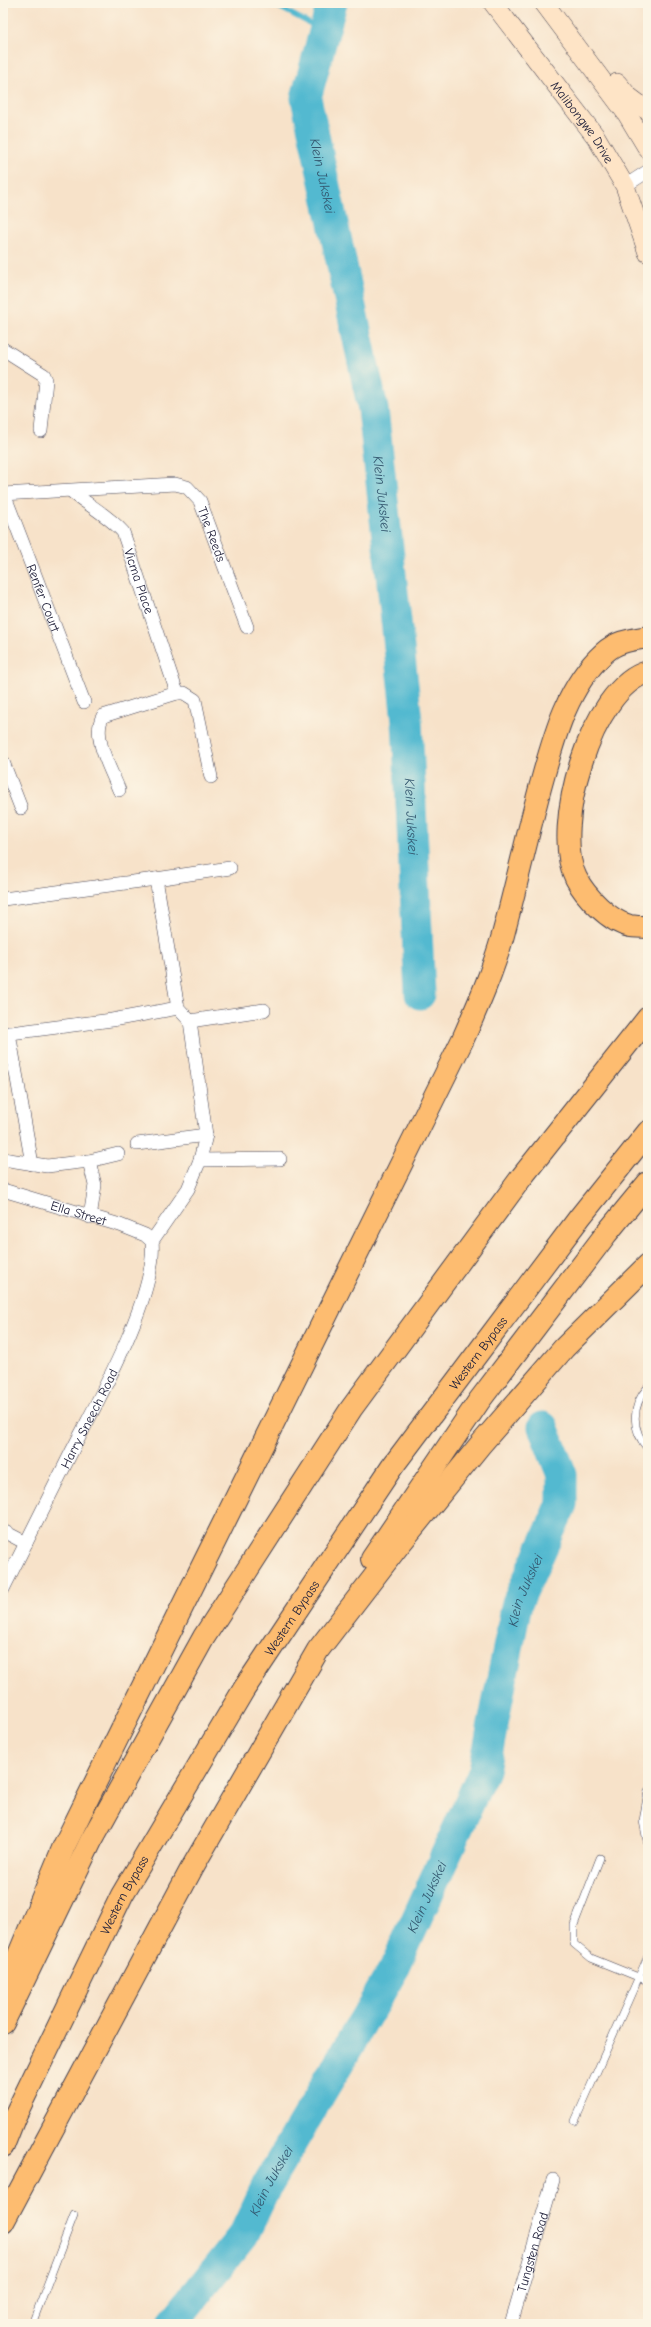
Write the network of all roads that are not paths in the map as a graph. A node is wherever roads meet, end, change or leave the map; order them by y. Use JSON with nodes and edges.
{"nodes":[{"id":1,"x":493,"y":3,"type":"edge"},
{"id":2,"x":544,"y":3,"type":"edge"},
{"id":3,"x":587,"y":58,"type":"junction"},
{"id":4,"x":648,"y":111,"type":"edge"},
{"id":5,"x":648,"y":150,"type":"edge"},
{"id":6,"x":648,"y":171,"type":"edge"},
{"id":7,"x":625,"y":186,"type":"junction"},
{"id":8,"x":648,"y":253,"type":"edge"},
{"id":9,"x":3,"y":349,"type":"edge"},
{"id":10,"x":41,"y":431,"type":"dead end"},
{"id":11,"x":71,"y":491,"type":"junction"},
{"id":12,"x":3,"y":494,"type":"edge"},
{"id":13,"x":648,"y":621,"type":"edge"},
{"id":14,"x":247,"y":627,"type":"dead end"},
{"id":15,"x":648,"y":636,"type":"edge"},
{"id":16,"x":617,"y":643,"type":"junction"},
{"id":17,"x":648,"y":672,"type":"edge"},
{"id":18,"x":177,"y":694,"type":"junction"},
{"id":19,"x":84,"y":702,"type":"dead end"},
{"id":20,"x":3,"y":762,"type":"edge"},
{"id":21,"x":211,"y":777,"type":"dead end"},
{"id":22,"x":119,"y":790,"type":"dead end"},
{"id":23,"x":21,"y":808,"type":"dead end"},
{"id":24,"x":230,"y":868,"type":"dead end"},
{"id":25,"x":156,"y":878,"type":"junction"},
{"id":26,"x":3,"y":899,"type":"edge"},
{"id":27,"x":648,"y":927,"type":"edge"},
{"id":28,"x":178,"y":1008,"type":"junction"},
{"id":29,"x":264,"y":1010,"type":"dead end"},
{"id":30,"x":648,"y":1018,"type":"edge"},
{"id":31,"x":190,"y":1021,"type":"junction"},
{"id":32,"x":6,"y":1034,"type":"edge"},
{"id":33,"x":648,"y":1132,"type":"edge"},
{"id":34,"x":206,"y":1135,"type":"junction"},
{"id":35,"x":137,"y":1144,"type":"dead end"},
{"id":36,"x":118,"y":1154,"type":"dead end"},
{"id":37,"x":3,"y":1159,"type":"edge"},
{"id":38,"x":280,"y":1159,"type":"dead end"},
{"id":39,"x":200,"y":1160,"type":"junction"},
{"id":40,"x":90,"y":1161,"type":"junction"},
{"id":41,"x":32,"y":1164,"type":"junction"},
{"id":42,"x":648,"y":1183,"type":"edge"},
{"id":43,"x":3,"y":1190,"type":"edge"},
{"id":44,"x":90,"y":1217,"type":"junction"},
{"id":45,"x":152,"y":1241,"type":"junction"},
{"id":46,"x":648,"y":1265,"type":"edge"},
{"id":47,"x":648,"y":1387,"type":"edge"},
{"id":48,"x":648,"y":1449,"type":"edge"},
{"id":49,"x":3,"y":1531,"type":"edge"},
{"id":50,"x":26,"y":1543,"type":"junction"},
{"id":51,"x":3,"y":1589,"type":"edge"},
{"id":52,"x":318,"y":1650,"type":"junction"},
{"id":53,"x":648,"y":1791,"type":"edge"},
{"id":54,"x":648,"y":1846,"type":"edge"},
{"id":55,"x":600,"y":1858,"type":"dead end"},
{"id":56,"x":648,"y":1956,"type":"edge"},
{"id":57,"x":638,"y":1978,"type":"junction"},
{"id":58,"x":648,"y":1981,"type":"edge"},
{"id":59,"x":3,"y":1993,"type":"edge"},
{"id":60,"x":3,"y":2023,"type":"edge"},
{"id":61,"x":575,"y":2121,"type":"dead end"},
{"id":62,"x":3,"y":2146,"type":"edge"},
{"id":63,"x":552,"y":2180,"type":"dead end"},
{"id":64,"x":74,"y":2215,"type":"dead end"},
{"id":65,"x":3,"y":2222,"type":"edge"},
{"id":66,"x":35,"y":2323,"type":"edge"},
{"id":67,"x":511,"y":2324,"type":"edge"}],
"edges":[{"from":1,"to":7,"type":"main road","name":"Malibongwe Drive"},
{"from":2,"to":3,"type":"main road"},
{"from":3,"to":4,"type":"main road"},
{"from":3,"to":5,"type":"main road"},
{"from":6,"to":7,"type":"street"},
{"from":7,"to":8,"type":"main road","name":"Malibongwe Drive"},
{"from":9,"to":10,"type":"street"},
{"from":11,"to":12,"type":"street","name":"The Reeds"},
{"from":11,"to":14,"type":"street","name":"The Reeds"},
{"from":11,"to":18,"type":"street","name":"Vicma Place"},
{"from":12,"to":19,"type":"street","name":"Renfer Court"},
{"from":13,"to":16,"type":"highway"},
{"from":15,"to":16,"type":"highway"},
{"from":16,"to":59,"type":"highway"},
{"from":17,"to":27,"type":"highway"},
{"from":18,"to":21,"type":"street"},
{"from":18,"to":22,"type":"street"},
{"from":20,"to":23,"type":"street"},
{"from":24,"to":25,"type":"street"},
{"from":25,"to":26,"type":"street"},
{"from":25,"to":28,"type":"street"},
{"from":28,"to":31,"type":"street"},
{"from":28,"to":32,"type":"street"},
{"from":29,"to":31,"type":"street"},
{"from":30,"to":60,"type":"highway"},
{"from":31,"to":34,"type":"street"},
{"from":32,"to":41,"type":"street"},
{"from":33,"to":62,"type":"highway","name":"Western Bypass"},
{"from":34,"to":35,"type":"street"},
{"from":34,"to":39,"type":"street"},
{"from":36,"to":40,"type":"street"},
{"from":37,"to":41,"type":"street"},
{"from":38,"to":39,"type":"street"},
{"from":39,"to":45,"type":"street"},
{"from":40,"to":41,"type":"street"},
{"from":40,"to":44,"type":"street"},
{"from":42,"to":52,"type":"highway"},
{"from":43,"to":44,"type":"street","name":"Ella Street"},
{"from":44,"to":45,"type":"street","name":"Ella Street"},
{"from":45,"to":50,"type":"street","name":"Harry Sneech Road"},
{"from":46,"to":52,"type":"highway"},
{"from":47,"to":48,"type":"lane"},
{"from":49,"to":50,"type":"street"},
{"from":50,"to":51,"type":"street","name":"Harry Sneech Road"},
{"from":52,"to":65,"type":"highway"},
{"from":53,"to":54,"type":"lane"},
{"from":55,"to":57,"type":"lane"},
{"from":56,"to":57,"type":"lane"},
{"from":57,"to":58,"type":"lane"},
{"from":57,"to":61,"type":"lane"},
{"from":63,"to":67,"type":"street","name":"Tungsten Road"},
{"from":64,"to":66,"type":"lane"}]}
